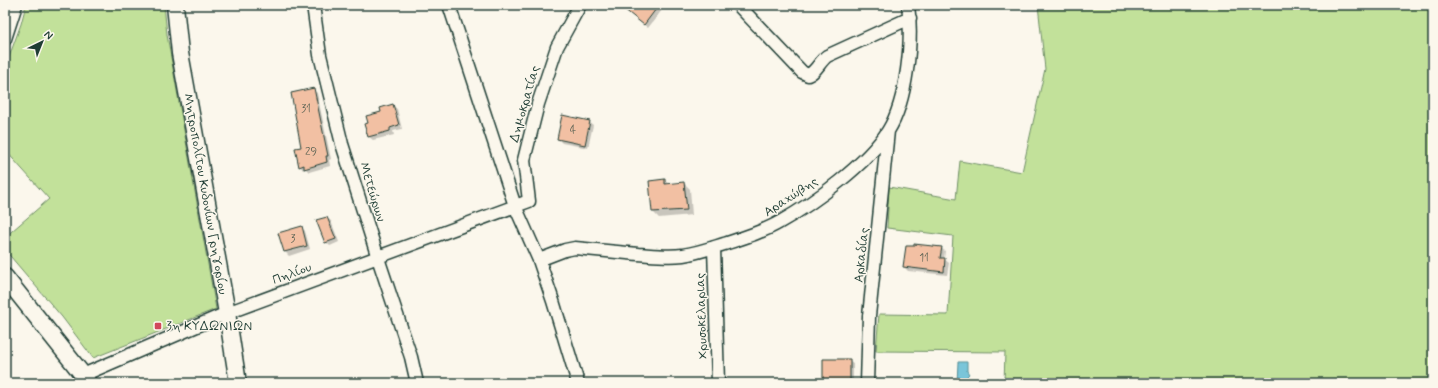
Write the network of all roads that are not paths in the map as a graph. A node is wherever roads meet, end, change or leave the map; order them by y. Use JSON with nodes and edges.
{"nodes":[{"id":1,"x":16,"y":5,"type":"edge"},
{"id":2,"x":174,"y":5,"type":"edge"},
{"id":3,"x":313,"y":5,"type":"edge"},
{"id":4,"x":449,"y":5,"type":"edge"},
{"id":5,"x":580,"y":5,"type":"edge"},
{"id":6,"x":738,"y":5,"type":"edge"},
{"id":7,"x":908,"y":5,"type":"edge"},
{"id":8,"x":910,"y":18,"type":"junction"},
{"id":9,"x":5,"y":38,"type":"edge"},
{"id":10,"x":888,"y":131,"type":"junction"},
{"id":11,"x":515,"y":206,"type":"junction"},
{"id":12,"x":714,"y":247,"type":"junction"},
{"id":13,"x":378,"y":258,"type":"junction"},
{"id":14,"x":539,"y":260,"type":"junction"},
{"id":15,"x":5,"y":277,"type":"edge"},
{"id":16,"x":227,"y":313,"type":"junction"},
{"id":17,"x":85,"y":379,"type":"edge"},
{"id":18,"x":238,"y":383,"type":"edge"},
{"id":19,"x":418,"y":383,"type":"edge"},
{"id":20,"x":578,"y":383,"type":"edge"},
{"id":21,"x":718,"y":383,"type":"edge"},
{"id":22,"x":867,"y":383,"type":"edge"}],
"edges":[{"from":1,"to":9,"type":"street"},
{"from":2,"to":16,"type":"street","name":"Μητροπολίτου Κυδονίων Γρηγορίου"},
{"from":3,"to":13,"type":"street","name":"Μετεώρων"},
{"from":4,"to":11,"type":"street","name":"Δημοκρατίας"},
{"from":5,"to":11,"type":"street","name":"Δημοκρατίας"},
{"from":6,"to":8,"type":"street"},
{"from":7,"to":8,"type":"street","name":"Αραχώβης"},
{"from":8,"to":10,"type":"street","name":"Αραχώβης"},
{"from":10,"to":12,"type":"street","name":"Αραχώβης"},
{"from":10,"to":22,"type":"street","name":"Αρκαδίας"},
{"from":11,"to":13,"type":"street","name":"Πηλίου"},
{"from":11,"to":14,"type":"street","name":"Δημοκρατίας"},
{"from":12,"to":14,"type":"street","name":"Αραχώβης"},
{"from":12,"to":21,"type":"street","name":"Χρυσοκελαριας"},
{"from":13,"to":16,"type":"street","name":"Πηλίου"},
{"from":13,"to":19,"type":"street","name":"Μετεώρων"},
{"from":14,"to":20,"type":"street","name":"Δημοκρατίας"},
{"from":15,"to":17,"type":"street"},
{"from":16,"to":17,"type":"street","name":"Πηλίου"},
{"from":16,"to":18,"type":"street","name":"Μητροπολίτου Κυδονίων Γρηγορίου"}]}
